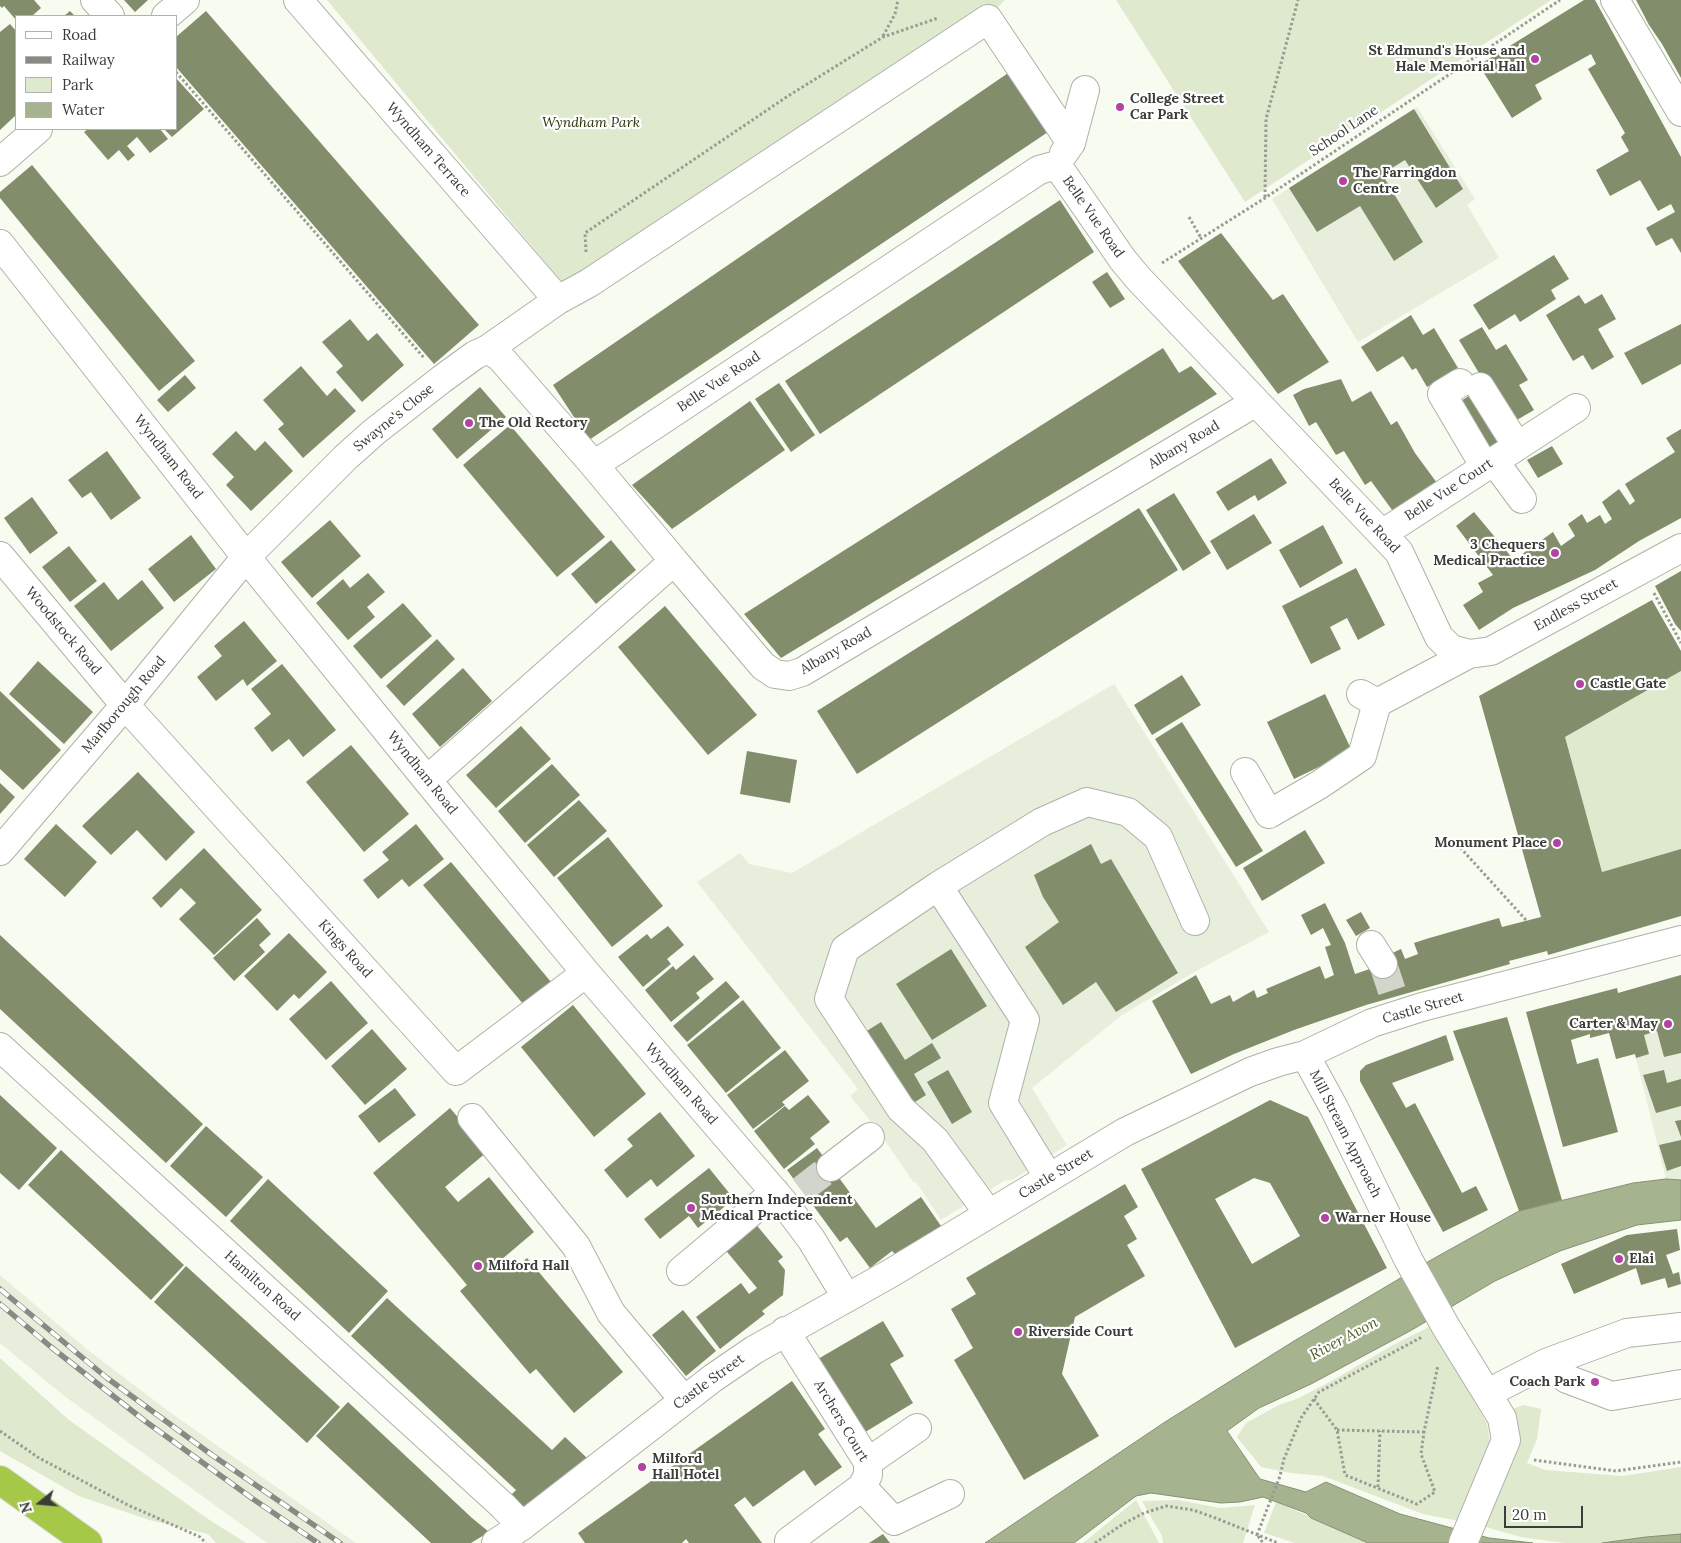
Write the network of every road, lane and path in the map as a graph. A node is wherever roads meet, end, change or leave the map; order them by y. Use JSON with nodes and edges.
{"nodes":[{"id":1,"x":94,"y":0,"type":"edge"},
{"id":2,"x":185,"y":0,"type":"edge"},
{"id":3,"x":298,"y":0,"type":"edge"},
{"id":4,"x":898,"y":0,"type":"edge"},
{"id":5,"x":1298,"y":0,"type":"edge"},
{"id":6,"x":1560,"y":0,"type":"edge"},
{"id":7,"x":1615,"y":0,"type":"edge"},
{"id":8,"x":109,"y":15,"type":"edge"},
{"id":9,"x":167,"y":15,"type":"edge"},
{"id":10,"x":943,"y":16,"type":"dead end"},
{"id":11,"x":883,"y":37,"type":"junction"},
{"id":12,"x":178,"y":74,"type":"edge"},
{"id":13,"x":1085,"y":90,"type":"dead end"},
{"id":14,"x":1681,"y":112,"type":"edge"},
{"id":15,"x":37,"y":130,"type":"edge"},
{"id":16,"x":1064,"y":154,"type":"junction"},
{"id":17,"x":0,"y":162,"type":"edge"},
{"id":18,"x":1265,"y":198,"type":"junction"},
{"id":19,"x":1189,"y":217,"type":"dead end"},
{"id":20,"x":1201,"y":238,"type":"junction"},
{"id":21,"x":0,"y":244,"type":"edge"},
{"id":22,"x":1138,"y":278,"type":"junction"},
{"id":23,"x":589,"y":283,"type":"junction"},
{"id":24,"x":558,"y":300,"type":"junction"},
{"id":25,"x":488,"y":349,"type":"junction"},
{"id":26,"x":442,"y":378,"type":"junction"},
{"id":27,"x":1256,"y":402,"type":"junction"},
{"id":28,"x":1576,"y":408,"type":"dead end"},
{"id":29,"x":1517,"y":446,"type":"junction"},
{"id":30,"x":1489,"y":464,"type":"junction"},
{"id":31,"x":594,"y":465,"type":"junction"},
{"id":32,"x":1522,"y":499,"type":"dead end"},
{"id":33,"x":1382,"y":534,"type":"junction"},
{"id":34,"x":1681,"y":548,"type":"edge"},
{"id":35,"x":0,"y":556,"type":"edge"},
{"id":36,"x":246,"y":557,"type":"junction"},
{"id":37,"x":674,"y":561,"type":"junction"},
{"id":38,"x":1641,"y":570,"type":"junction"},
{"id":39,"x":1681,"y":643,"type":"edge"},
{"id":40,"x":1469,"y":654,"type":"junction"},
{"id":41,"x":125,"y":705,"type":"junction"},
{"id":42,"x":1245,"y":772,"type":"dead end"},
{"id":43,"x":427,"y":780,"type":"junction"},
{"id":44,"x":1457,"y":844,"type":"dead end"},
{"id":45,"x":0,"y":851,"type":"edge"},
{"id":46,"x":938,"y":886,"type":"junction"},
{"id":47,"x":1526,"y":920,"type":"dead end"},
{"id":48,"x":1195,"y":921,"type":"dead end"},
{"id":49,"x":1681,"y":940,"type":"edge"},
{"id":50,"x":586,"y":973,"type":"junction"},
{"id":51,"x":0,"y":1047,"type":"edge"},
{"id":52,"x":1305,"y":1055,"type":"junction"},
{"id":53,"x":472,"y":1118,"type":"dead end"},
{"id":54,"x":870,"y":1137,"type":"dead end"},
{"id":55,"x":831,"y":1167,"type":"tunnel mouth"},
{"id":56,"x":1048,"y":1178,"type":"junction"},
{"id":57,"x":787,"y":1195,"type":"junction"},
{"id":58,"x":989,"y":1214,"type":"junction"},
{"id":59,"x":681,"y":1271,"type":"dead end"},
{"id":60,"x":847,"y":1298,"type":"junction"},
{"id":61,"x":1681,"y":1327,"type":"edge"},
{"id":62,"x":1447,"y":1328,"type":"junction"},
{"id":63,"x":785,"y":1331,"type":"junction"},
{"id":64,"x":1546,"y":1363,"type":"junction"},
{"id":65,"x":1681,"y":1384,"type":"edge"},
{"id":66,"x":1488,"y":1393,"type":"junction"},
{"id":67,"x":1314,"y":1399,"type":"junction"},
{"id":68,"x":684,"y":1400,"type":"junction"},
{"id":69,"x":917,"y":1428,"type":"dead end"},
{"id":70,"x":1338,"y":1430,"type":"junction"},
{"id":71,"x":0,"y":1431,"type":"edge"},
{"id":72,"x":1380,"y":1431,"type":"junction"},
{"id":73,"x":1424,"y":1432,"type":"junction"},
{"id":74,"x":1534,"y":1460,"type":"dead end"},
{"id":75,"x":1681,"y":1462,"type":"edge"},
{"id":76,"x":865,"y":1474,"type":"junction"},
{"id":77,"x":0,"y":1480,"type":"edge"},
{"id":78,"x":1378,"y":1487,"type":"junction"},
{"id":79,"x":950,"y":1494,"type":"dead end"},
{"id":80,"x":522,"y":1526,"type":"junction"},
{"id":81,"x":1258,"y":1535,"type":"junction"},
{"id":82,"x":790,"y":1540,"type":"dead end"},
{"id":83,"x":88,"y":1543,"type":"edge"},
{"id":84,"x":206,"y":1543,"type":"edge"},
{"id":85,"x":496,"y":1543,"type":"edge"},
{"id":86,"x":1095,"y":1543,"type":"edge"},
{"id":87,"x":1263,"y":1543,"type":"edge"},
{"id":88,"x":1278,"y":1543,"type":"edge"},
{"id":89,"x":1463,"y":1543,"type":"edge"}],
"edges":[{"from":1,"to":8,"type":"street"},
{"from":2,"to":9,"type":"street"},
{"from":3,"to":24,"type":"street","name":"Wyndham Terrace"},
{"from":4,"to":11,"type":"path"},
{"from":5,"to":18,"type":"path"},
{"from":6,"to":18,"type":"path","name":"School Lane"},
{"from":7,"to":14,"type":"street"},
{"from":10,"to":11,"type":"path"},
{"from":11,"to":23,"type":"path"},
{"from":12,"to":26,"type":"path"},
{"from":13,"to":16,"type":"street"},
{"from":15,"to":17,"type":"street"},
{"from":16,"to":22,"type":"street","name":"Belle Vue Road"},
{"from":16,"to":23,"type":"street","name":"Swayne's Close"},
{"from":16,"to":31,"type":"street","name":"Belle Vue Road"},
{"from":18,"to":20,"type":"path","name":"School Lane"},
{"from":19,"to":20,"type":"path"},
{"from":20,"to":22,"type":"path","name":"School Lane"},
{"from":21,"to":36,"type":"street","name":"Wyndham Road"},
{"from":22,"to":27,"type":"street","name":"Belle Vue Road"},
{"from":23,"to":24,"type":"street","name":"Swayne's Close"},
{"from":24,"to":25,"type":"street","name":"Swayne's Close"},
{"from":25,"to":26,"type":"street","name":"Swayne's Close"},
{"from":25,"to":31,"type":"street"},
{"from":26,"to":36,"type":"street","name":"Swayne's Close"},
{"from":27,"to":33,"type":"street","name":"Belle Vue Road"},
{"from":27,"to":37,"type":"street","name":"Albany Road"},
{"from":28,"to":29,"type":"street","name":"Belle Vue Court"},
{"from":29,"to":30,"type":"street","name":"Belle Vue Court"},
{"from":29,"to":30,"type":"street"},
{"from":30,"to":32,"type":"street"},
{"from":30,"to":33,"type":"street","name":"Belle Vue Court"},
{"from":31,"to":37,"type":"street"},
{"from":33,"to":40,"type":"street","name":"Belle Vue Road"},
{"from":34,"to":38,"type":"street","name":"Endless Street"},
{"from":35,"to":41,"type":"street","name":"Woodstock Road"},
{"from":36,"to":41,"type":"street","name":"Marlborough Road"},
{"from":36,"to":43,"type":"street","name":"Wyndham Road"},
{"from":37,"to":43,"type":"street"},
{"from":38,"to":39,"type":"path"},
{"from":38,"to":40,"type":"street","name":"Endless Street"},
{"from":40,"to":42,"type":"street","name":"Endless Street"},
{"from":41,"to":45,"type":"street","name":"Marlborough Road"},
{"from":41,"to":50,"type":"street","name":"Kings Road"},
{"from":43,"to":50,"type":"street","name":"Wyndham Road"},
{"from":44,"to":47,"type":"path"},
{"from":46,"to":48,"type":"street"},
{"from":46,"to":56,"type":"street"},
{"from":46,"to":58,"type":"street"},
{"from":49,"to":52,"type":"street","name":"Castle Street"},
{"from":50,"to":57,"type":"street","name":"Wyndham Road"},
{"from":51,"to":80,"type":"street","name":"Hamilton Road"},
{"from":52,"to":56,"type":"street","name":"Castle Street"},
{"from":52,"to":62,"type":"street","name":"Mill Stream Approach"},
{"from":53,"to":68,"type":"street"},
{"from":54,"to":55,"type":"street"},
{"from":56,"to":58,"type":"street","name":"Castle Street"},
{"from":57,"to":59,"type":"street"},
{"from":57,"to":60,"type":"street","name":"Wyndham Road"},
{"from":58,"to":60,"type":"street","name":"Castle Street"},
{"from":60,"to":63,"type":"street","name":"Castle Street"},
{"from":61,"to":64,"type":"street"},
{"from":62,"to":66,"type":"street","name":"Mill Stream Approach"},
{"from":62,"to":67,"type":"path"},
{"from":62,"to":73,"type":"path"},
{"from":63,"to":68,"type":"street","name":"Castle Street"},
{"from":63,"to":76,"type":"street","name":"Archers Court"},
{"from":64,"to":65,"type":"street"},
{"from":64,"to":66,"type":"street"},
{"from":66,"to":89,"type":"street","name":"Mill Stream Approach"},
{"from":67,"to":70,"type":"path"},
{"from":67,"to":81,"type":"path"},
{"from":68,"to":80,"type":"street","name":"Castle Street"},
{"from":69,"to":76,"type":"street"},
{"from":70,"to":72,"type":"path"},
{"from":70,"to":78,"type":"path"},
{"from":71,"to":84,"type":"path"},
{"from":72,"to":73,"type":"path"},
{"from":72,"to":78,"type":"path"},
{"from":73,"to":78,"type":"path"},
{"from":74,"to":75,"type":"path"},
{"from":76,"to":79,"type":"street","name":"Archers Court"},
{"from":76,"to":82,"type":"street"},
{"from":77,"to":83,"type":"highway"},
{"from":80,"to":85,"type":"street","name":"Castle Street"},
{"from":81,"to":86,"type":"path"},
{"from":81,"to":87,"type":"path"},
{"from":81,"to":88,"type":"path"}]}
